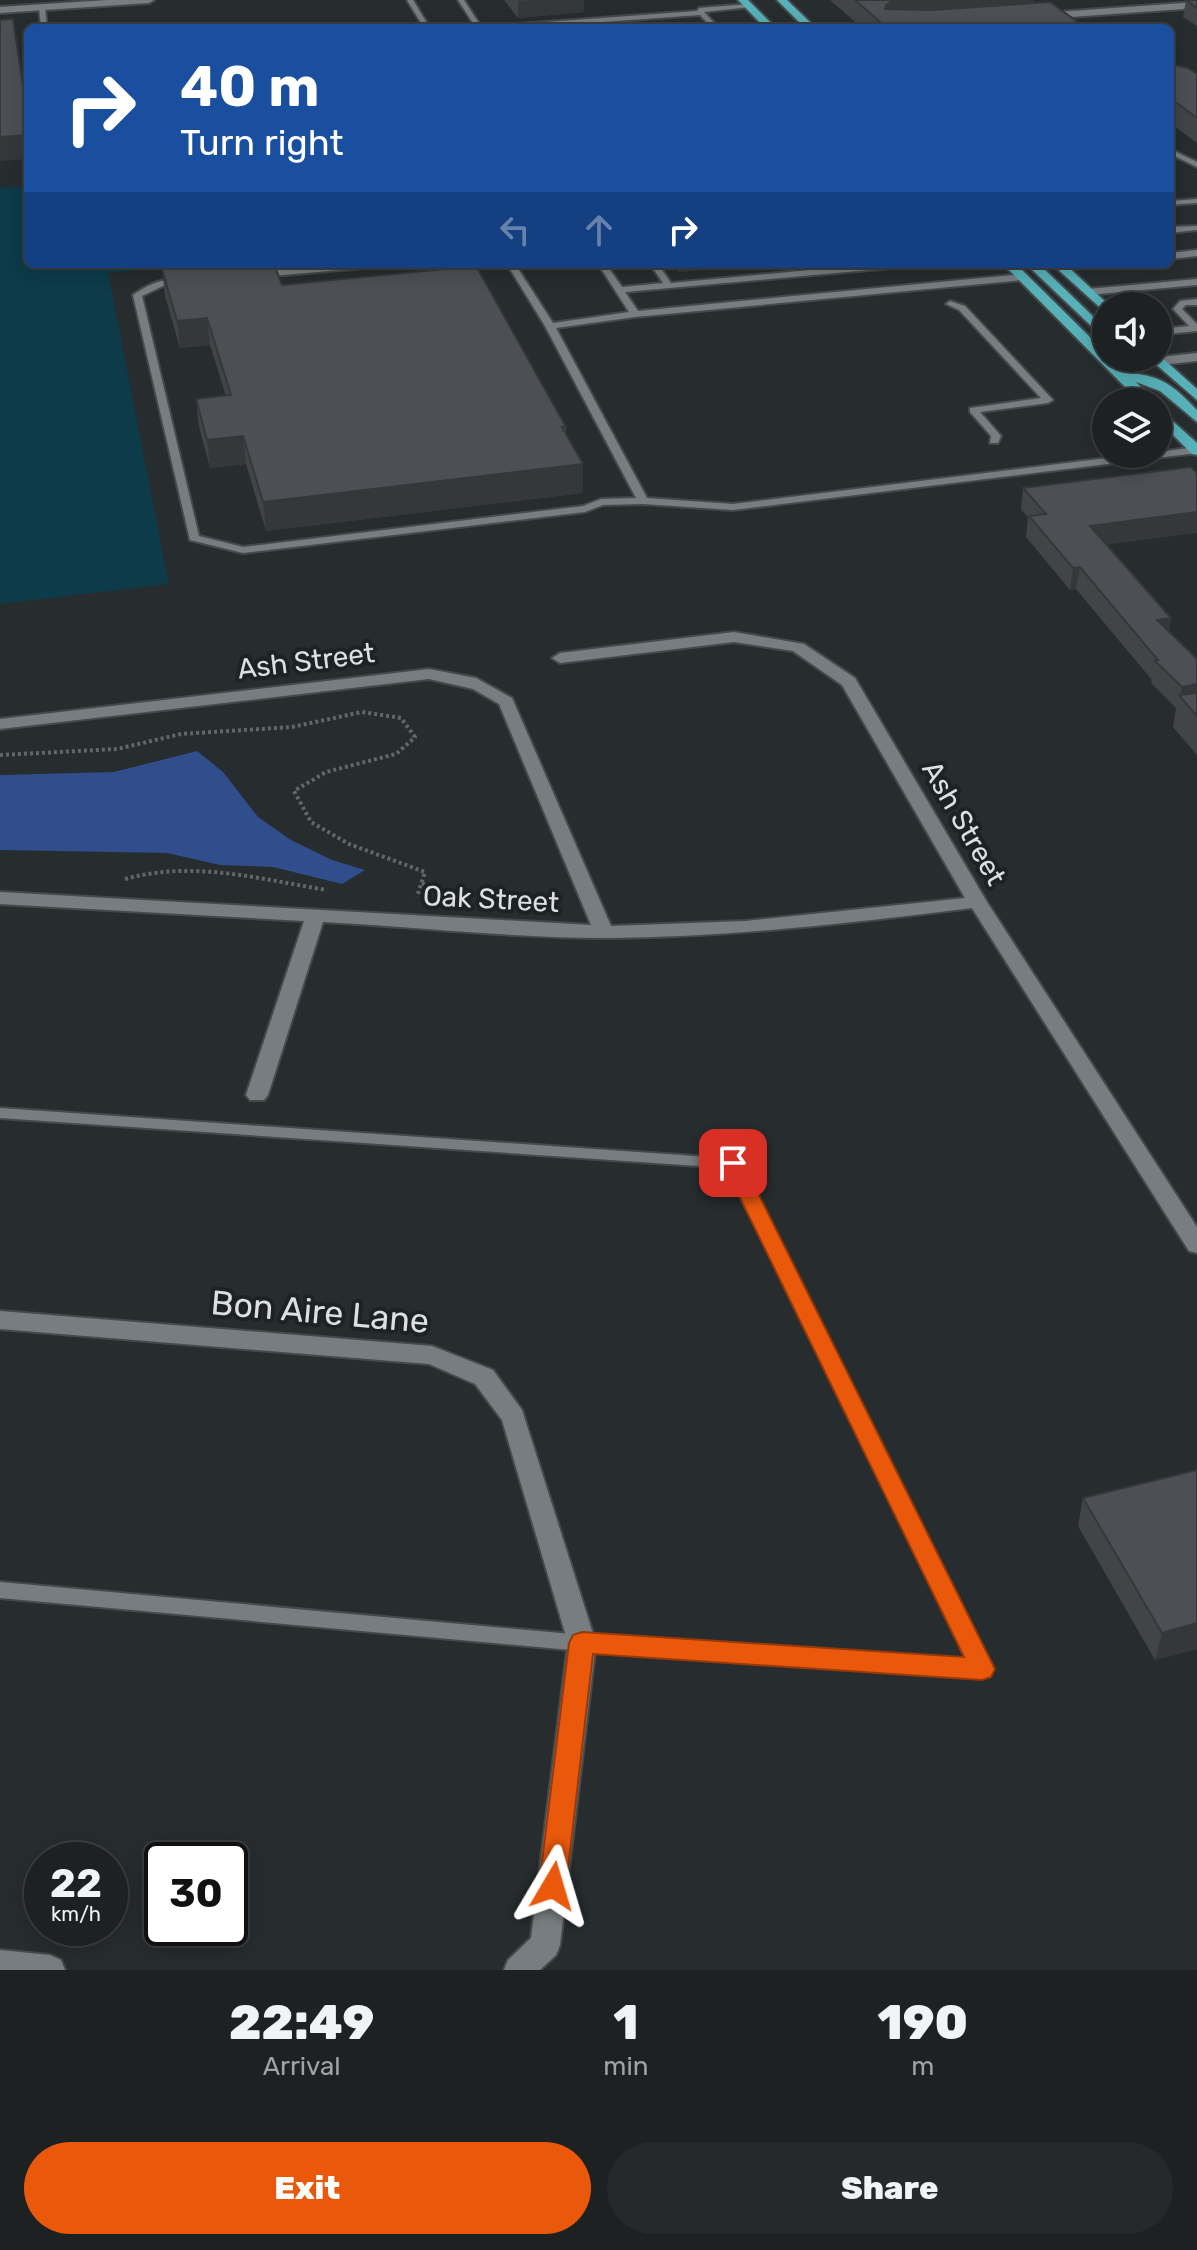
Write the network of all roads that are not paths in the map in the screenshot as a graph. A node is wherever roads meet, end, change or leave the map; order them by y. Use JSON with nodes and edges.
{"nodes":[{"id":1,"x":149,"y":0,"type":"edge"},
{"id":2,"x":410,"y":0,"type":"edge"},
{"id":3,"x":461,"y":0,"type":"edge"},
{"id":4,"x":782,"y":0,"type":"edge"},
{"id":5,"x":90,"y":2,"type":"edge"},
{"id":6,"x":746,"y":3,"type":"edge"},
{"id":7,"x":41,"y":4,"type":"edge"},
{"id":8,"x":1197,"y":5,"type":"edge"},
{"id":9,"x":0,"y":10,"type":"edge"},
{"id":10,"x":702,"y":13,"type":"junction"},
{"id":11,"x":1028,"y":18,"type":"edge"},
{"id":12,"x":44,"y":24,"type":"edge"},
{"id":13,"x":425,"y":24,"type":"edge"},
{"id":14,"x":476,"y":24,"type":"edge"},
{"id":15,"x":547,"y":24,"type":"edge"},
{"id":16,"x":712,"y":24,"type":"edge"},
{"id":17,"x":767,"y":24,"type":"edge"},
{"id":18,"x":807,"y":24,"type":"edge"},
{"id":19,"x":1174,"y":153,"type":"edge"},
{"id":20,"x":1195,"y":164,"type":"edge"},
{"id":21,"x":1174,"y":166,"type":"edge"},
{"id":22,"x":1197,"y":201,"type":"edge"},
{"id":23,"x":1174,"y":203,"type":"edge"},
{"id":24,"x":1197,"y":228,"type":"edge"},
{"id":25,"x":1174,"y":230,"type":"edge"},
{"id":26,"x":1197,"y":253,"type":"edge"},
{"id":27,"x":1174,"y":256,"type":"edge"},
{"id":28,"x":331,"y":268,"type":"edge"},
{"id":29,"x":514,"y":268,"type":"edge"},
{"id":30,"x":605,"y":268,"type":"edge"},
{"id":31,"x":657,"y":268,"type":"edge"},
{"id":32,"x":851,"y":268,"type":"edge"},
{"id":33,"x":895,"y":268,"type":"edge"},
{"id":34,"x":1013,"y":268,"type":"edge"},
{"id":35,"x":1036,"y":268,"type":"edge"},
{"id":36,"x":1063,"y":268,"type":"edge"},
{"id":37,"x":253,"y":275,"type":"edge"},
{"id":38,"x":1022,"y":277,"type":"junction"},
{"id":39,"x":191,"y":281,"type":"edge"},
{"id":40,"x":1197,"y":282,"type":"edge"},
{"id":41,"x":669,"y":286,"type":"junction"},
{"id":42,"x":912,"y":287,"type":"junction"},
{"id":43,"x":620,"y":290,"type":"junction"},
{"id":44,"x":1088,"y":292,"type":"junction"},
{"id":45,"x":1092,"y":296,"type":"edge"},
{"id":46,"x":1197,"y":302,"type":"edge"},
{"id":47,"x":950,"y":304,"type":"dead end"},
{"id":48,"x":635,"y":314,"type":"junction"},
{"id":49,"x":1092,"y":322,"type":"edge"},
{"id":50,"x":550,"y":326,"type":"junction"},
{"id":51,"x":1196,"y":328,"type":"edge"},
{"id":52,"x":1172,"y":331,"type":"edge"},
{"id":53,"x":1197,"y":357,"type":"edge"},
{"id":54,"x":1172,"y":359,"type":"edge"},
{"id":55,"x":1168,"y":372,"type":"edge"},
{"id":56,"x":1124,"y":378,"type":"junction"},
{"id":57,"x":1134,"y":388,"type":"edge"},
{"id":58,"x":1197,"y":396,"type":"edge"},
{"id":59,"x":1197,"y":418,"type":"edge"},
{"id":60,"x":1172,"y":426,"type":"edge"},
{"id":61,"x":994,"y":441,"type":"dead end"},
{"id":62,"x":1196,"y":450,"type":"edge"},
{"id":63,"x":643,"y":501,"type":"junction"},
{"id":64,"x":560,"y":658,"type":"dead end"},
{"id":65,"x":0,"y":724,"type":"edge"},
{"id":66,"x":0,"y":898,"type":"edge"},
{"id":67,"x":977,"y":902,"type":"junction"},
{"id":68,"x":315,"y":917,"type":"junction"},
{"id":69,"x":604,"y":932,"type":"junction"},
{"id":70,"x":257,"y":1095,"type":"dead end"},
{"id":71,"x":0,"y":1113,"type":"edge"},
{"id":72,"x":1197,"y":1245,"type":"edge"},
{"id":73,"x":0,"y":1320,"type":"edge"},
{"id":74,"x":0,"y":1590,"type":"edge"},
{"id":75,"x":582,"y":1643,"type":"junction"},
{"id":76,"x":0,"y":1965,"type":"edge"},
{"id":77,"x":50,"y":1970,"type":"edge"},
{"id":78,"x":519,"y":1970,"type":"edge"}],
"edges":[{"from":1,"to":5,"type":"street"},
{"from":2,"to":13,"type":"lane"},
{"from":3,"to":14,"type":"lane"},
{"from":4,"to":18,"type":"main road"},
{"from":5,"to":7,"type":"street"},
{"from":6,"to":10,"type":"lane"},
{"from":6,"to":17,"type":"main road"},
{"from":7,"to":9,"type":"street"},
{"from":7,"to":12,"type":"lane"},
{"from":8,"to":11,"type":"street"},
{"from":10,"to":15,"type":"lane"},
{"from":10,"to":16,"type":"lane"},
{"from":19,"to":20,"type":"lane"},
{"from":20,"to":21,"type":"lane"},
{"from":22,"to":23,"type":"lane"},
{"from":24,"to":25,"type":"lane"},
{"from":26,"to":27,"type":"lane"},
{"from":28,"to":37,"type":"lane"},
{"from":29,"to":50,"type":"lane"},
{"from":30,"to":43,"type":"lane"},
{"from":31,"to":41,"type":"lane"},
{"from":32,"to":41,"type":"lane"},
{"from":33,"to":42,"type":"lane"},
{"from":34,"to":38,"type":"main road"},
{"from":35,"to":49,"type":"main road"},
{"from":36,"to":44,"type":"main road"},
{"from":38,"to":42,"type":"lane"},
{"from":38,"to":56,"type":"main road"},
{"from":39,"to":63,"type":"lane"},
{"from":40,"to":44,"type":"lane"},
{"from":41,"to":43,"type":"lane"},
{"from":42,"to":48,"type":"lane"},
{"from":43,"to":48,"type":"lane"},
{"from":44,"to":45,"type":"main road"},
{"from":46,"to":51,"type":"lane"},
{"from":47,"to":61,"type":"lane"},
{"from":48,"to":50,"type":"lane"},
{"from":50,"to":63,"type":"lane"},
{"from":51,"to":52,"type":"lane"},
{"from":53,"to":54,"type":"street"},
{"from":55,"to":58,"type":"main road"},
{"from":56,"to":57,"type":"main road"},
{"from":56,"to":59,"type":"main road"},
{"from":60,"to":62,"type":"main road"},
{"from":62,"to":63,"type":"lane"},
{"from":64,"to":67,"type":"street","name":"Ash Street"},
{"from":65,"to":69,"type":"street","name":"Ash Street"},
{"from":66,"to":68,"type":"street","name":"Oak Street"},
{"from":67,"to":69,"type":"street","name":"Oak Street"},
{"from":67,"to":72,"type":"street","name":"Ash Street"},
{"from":68,"to":69,"type":"street","name":"Oak Street"},
{"from":68,"to":70,"type":"street"},
{"from":71,"to":75,"type":"lane"},
{"from":73,"to":75,"type":"street","name":"Bon Aire Lane"},
{"from":74,"to":75,"type":"lane"},
{"from":75,"to":78,"type":"street","name":"Bon Aire Lane"},
{"from":76,"to":77,"type":"street"}]}
